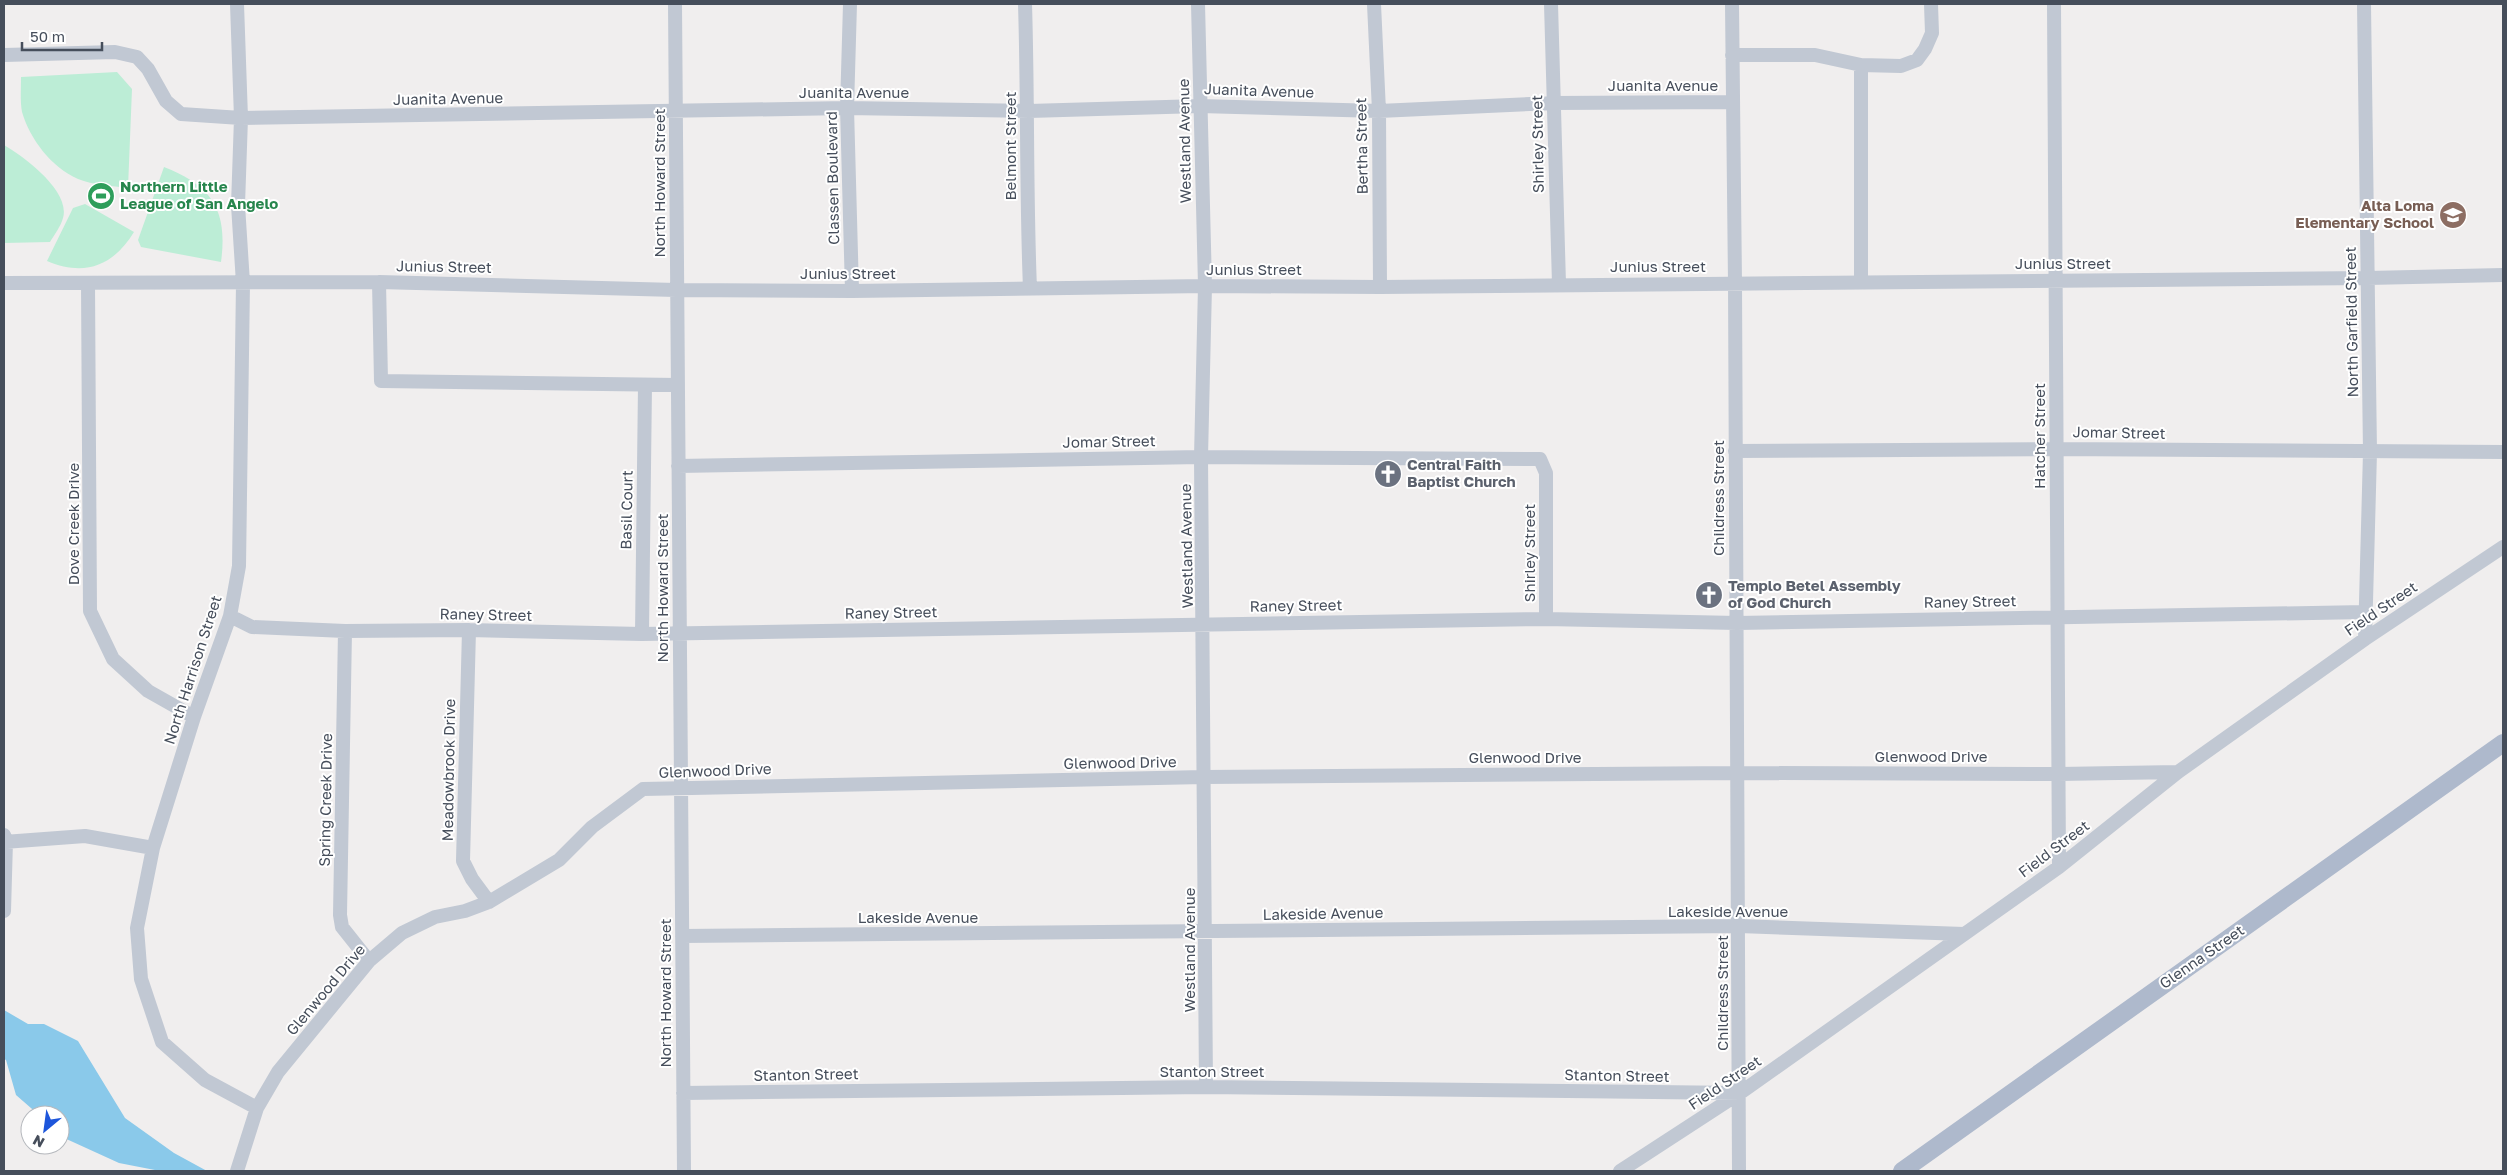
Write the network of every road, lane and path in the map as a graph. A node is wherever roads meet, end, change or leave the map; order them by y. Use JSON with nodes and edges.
{"nodes":[{"id":1,"x":237,"y":4,"type":"edge"},
{"id":2,"x":675,"y":4,"type":"edge"},
{"id":3,"x":850,"y":4,"type":"edge"},
{"id":4,"x":1025,"y":4,"type":"edge"},
{"id":5,"x":1198,"y":4,"type":"edge"},
{"id":6,"x":1374,"y":4,"type":"edge"},
{"id":7,"x":1551,"y":4,"type":"edge"},
{"id":8,"x":1732,"y":4,"type":"edge"},
{"id":9,"x":1930,"y":4,"type":"edge"},
{"id":10,"x":2054,"y":4,"type":"edge"},
{"id":11,"x":2364,"y":4,"type":"edge"},
{"id":12,"x":4,"y":54,"type":"edge"},
{"id":13,"x":1732,"y":54,"type":"junction"},
{"id":14,"x":1861,"y":65,"type":"junction"},
{"id":15,"x":1733,"y":102,"type":"junction"},
{"id":16,"x":1553,"y":103,"type":"junction"},
{"id":17,"x":1200,"y":106,"type":"junction"},
{"id":18,"x":847,"y":108,"type":"junction"},
{"id":19,"x":1029,"y":111,"type":"junction"},
{"id":20,"x":1379,"y":111,"type":"junction"},
{"id":21,"x":676,"y":112,"type":"junction"},
{"id":22,"x":241,"y":118,"type":"junction"},
{"id":23,"x":2503,"y":275,"type":"edge"},
{"id":24,"x":2368,"y":278,"type":"junction"},
{"id":25,"x":2055,"y":281,"type":"junction"},
{"id":26,"x":380,"y":282,"type":"junction"},
{"id":27,"x":1861,"y":282,"type":"junction"},
{"id":28,"x":88,"y":283,"type":"junction"},
{"id":29,"x":243,"y":283,"type":"junction"},
{"id":30,"x":1735,"y":283,"type":"junction"},
{"id":31,"x":4,"y":284,"type":"edge"},
{"id":32,"x":1559,"y":284,"type":"junction"},
{"id":33,"x":1205,"y":286,"type":"junction"},
{"id":34,"x":1380,"y":287,"type":"junction"},
{"id":35,"x":1030,"y":288,"type":"junction"},
{"id":36,"x":676,"y":290,"type":"junction"},
{"id":37,"x":852,"y":291,"type":"junction"},
{"id":38,"x":645,"y":385,"type":"junction"},
{"id":39,"x":678,"y":385,"type":"junction"},
{"id":40,"x":2057,"y":449,"type":"junction"},
{"id":41,"x":1735,"y":451,"type":"junction"},
{"id":42,"x":2370,"y":452,"type":"junction"},
{"id":43,"x":2503,"y":452,"type":"edge"},
{"id":44,"x":1201,"y":457,"type":"junction"},
{"id":45,"x":1540,"y":458,"type":"joint"},
{"id":46,"x":678,"y":466,"type":"junction"},
{"id":47,"x":2503,"y":546,"type":"edge"},
{"id":48,"x":2365,"y":612,"type":"junction"},
{"id":49,"x":230,"y":616,"type":"junction"},
{"id":50,"x":2058,"y":616,"type":"junction"},
{"id":51,"x":1546,"y":619,"type":"junction"},
{"id":52,"x":1204,"y":623,"type":"junction"},
{"id":53,"x":1737,"y":623,"type":"junction"},
{"id":54,"x":469,"y":630,"type":"junction"},
{"id":55,"x":346,"y":631,"type":"junction"},
{"id":56,"x":680,"y":633,"type":"junction"},
{"id":57,"x":642,"y":634,"type":"junction"},
{"id":58,"x":2366,"y":639,"type":"junction"},
{"id":59,"x":194,"y":717,"type":"junction"},
{"id":60,"x":2503,"y":743,"type":"edge"},
{"id":61,"x":2178,"y":772,"type":"junction"},
{"id":62,"x":1738,"y":773,"type":"junction"},
{"id":63,"x":2059,"y":774,"type":"junction"},
{"id":64,"x":1204,"y":777,"type":"junction"},
{"id":65,"x":681,"y":787,"type":"junction"},
{"id":66,"x":4,"y":839,"type":"edge"},
{"id":67,"x":153,"y":848,"type":"junction"},
{"id":68,"x":2059,"y":867,"type":"junction"},
{"id":69,"x":489,"y":902,"type":"junction"},
{"id":70,"x":4,"y":911,"type":"edge"},
{"id":71,"x":1739,"y":926,"type":"junction"},
{"id":72,"x":1207,"y":932,"type":"junction"},
{"id":73,"x":1964,"y":934,"type":"junction"},
{"id":74,"x":682,"y":936,"type":"junction"},
{"id":75,"x":369,"y":961,"type":"junction"},
{"id":76,"x":1206,"y":1087,"type":"junction"},
{"id":77,"x":683,"y":1093,"type":"junction"},
{"id":78,"x":1740,"y":1093,"type":"junction"},
{"id":79,"x":256,"y":1108,"type":"junction"},
{"id":80,"x":237,"y":1171,"type":"edge"},
{"id":81,"x":684,"y":1171,"type":"edge"},
{"id":82,"x":1620,"y":1171,"type":"edge"},
{"id":83,"x":1740,"y":1171,"type":"edge"},
{"id":84,"x":1902,"y":1171,"type":"edge"}],
"edges":[{"from":1,"to":22,"type":"street","name":"North Harrison Street"},
{"from":2,"to":21,"type":"street","name":"North Howard Street"},
{"from":3,"to":18,"type":"street","name":"Classen Boulevard"},
{"from":4,"to":19,"type":"street","name":"Belmont Street"},
{"from":5,"to":17,"type":"street","name":"Westland Avenue"},
{"from":6,"to":20,"type":"street","name":"Bertha Street"},
{"from":7,"to":16,"type":"street","name":"Shirley Street"},
{"from":8,"to":13,"type":"street","name":"Childress Street"},
{"from":9,"to":14,"type":"street"},
{"from":10,"to":25,"type":"street","name":"Hatcher Street"},
{"from":11,"to":24,"type":"street","name":"North Garfield Street"},
{"from":12,"to":22,"type":"street","name":"Juanita Avenue"},
{"from":13,"to":14,"type":"street"},
{"from":13,"to":15,"type":"street","name":"Childress Street"},
{"from":14,"to":27,"type":"street"},
{"from":15,"to":16,"type":"street","name":"Juanita Avenue"},
{"from":15,"to":30,"type":"street","name":"Childress Street"},
{"from":16,"to":20,"type":"street","name":"Juanita Avenue"},
{"from":16,"to":32,"type":"street","name":"Shirley Street"},
{"from":17,"to":19,"type":"street","name":"Juanita Avenue"},
{"from":17,"to":20,"type":"street","name":"Juanita Avenue"},
{"from":17,"to":33,"type":"street","name":"Westland Avenue"},
{"from":18,"to":19,"type":"street","name":"Juanita Avenue"},
{"from":18,"to":21,"type":"street","name":"Juanita Avenue"},
{"from":18,"to":37,"type":"street","name":"Classen Boulevard"},
{"from":19,"to":35,"type":"street","name":"Belmont Street"},
{"from":20,"to":34,"type":"street","name":"Bertha Street"},
{"from":21,"to":22,"type":"street","name":"Juanita Avenue"},
{"from":21,"to":36,"type":"street","name":"North Howard Street"},
{"from":22,"to":29,"type":"street","name":"North Harrison Street"},
{"from":23,"to":24,"type":"street","name":"Junius Street"},
{"from":24,"to":25,"type":"street","name":"Junius Street"},
{"from":24,"to":42,"type":"street","name":"North Garfield Street"},
{"from":25,"to":27,"type":"street","name":"Junius Street"},
{"from":25,"to":40,"type":"street","name":"Hatcher Street"},
{"from":26,"to":29,"type":"street","name":"Junius Street"},
{"from":26,"to":36,"type":"street","name":"Junius Street"},
{"from":26,"to":38,"type":"street"},
{"from":27,"to":30,"type":"street","name":"Junius Street"},
{"from":28,"to":29,"type":"street","name":"Junius Street"},
{"from":28,"to":31,"type":"street","name":"Junius Street"},
{"from":28,"to":59,"type":"street","name":"Dove Creek Drive"},
{"from":29,"to":49,"type":"street","name":"North Harrison Street"},
{"from":30,"to":32,"type":"street","name":"Junius Street"},
{"from":30,"to":41,"type":"street","name":"Childress Street"},
{"from":32,"to":34,"type":"street","name":"Junius Street"},
{"from":33,"to":34,"type":"street","name":"Junius Street"},
{"from":33,"to":35,"type":"street","name":"Junius Street"},
{"from":33,"to":44,"type":"street","name":"Westland Avenue"},
{"from":35,"to":37,"type":"street","name":"Junius Street"},
{"from":36,"to":37,"type":"street","name":"Junius Street"},
{"from":36,"to":39,"type":"street","name":"North Howard Street"},
{"from":38,"to":39,"type":"street"},
{"from":38,"to":57,"type":"street","name":"Basil Court"},
{"from":39,"to":46,"type":"street","name":"North Howard Street"},
{"from":40,"to":41,"type":"street","name":"Jomar Street"},
{"from":40,"to":42,"type":"street","name":"Jomar Street"},
{"from":40,"to":50,"type":"street","name":"Hatcher Street"},
{"from":41,"to":53,"type":"street","name":"Childress Street"},
{"from":42,"to":43,"type":"street","name":"Jomar Street"},
{"from":42,"to":48,"type":"street","name":"North Garfield Street"},
{"from":44,"to":45,"type":"street","name":"Jomar Street"},
{"from":44,"to":46,"type":"street","name":"Jomar Street"},
{"from":44,"to":52,"type":"street","name":"Westland Avenue"},
{"from":45,"to":51,"type":"street","name":"Shirley Street"},
{"from":46,"to":56,"type":"street","name":"North Howard Street"},
{"from":47,"to":58,"type":"street","name":"Field Street"},
{"from":48,"to":50,"type":"street","name":"Raney Street"},
{"from":48,"to":58,"type":"street","name":"North Garfield Street"},
{"from":49,"to":55,"type":"street","name":"Raney Street"},
{"from":49,"to":59,"type":"street","name":"North Harrison Street"},
{"from":50,"to":53,"type":"street","name":"Raney Street"},
{"from":50,"to":63,"type":"street","name":"Hatcher Street"},
{"from":51,"to":52,"type":"street","name":"Raney Street"},
{"from":51,"to":53,"type":"street","name":"Raney Street"},
{"from":52,"to":56,"type":"street","name":"Raney Street"},
{"from":52,"to":64,"type":"street","name":"Westland Avenue"},
{"from":53,"to":62,"type":"street","name":"Childress Street"},
{"from":54,"to":55,"type":"street","name":"Raney Street"},
{"from":54,"to":57,"type":"street","name":"Raney Street"},
{"from":54,"to":69,"type":"street","name":"Meadowbrook Drive"},
{"from":55,"to":75,"type":"street","name":"Spring Creek Drive"},
{"from":56,"to":57,"type":"street","name":"Raney Street"},
{"from":56,"to":65,"type":"street","name":"North Howard Street"},
{"from":58,"to":61,"type":"street","name":"Field Street"},
{"from":59,"to":67,"type":"street","name":"North Harrison Street"},
{"from":60,"to":84,"type":"main road","name":"Glenna Street"},
{"from":61,"to":63,"type":"street","name":"Glenwood Drive"},
{"from":61,"to":68,"type":"street","name":"Field Street"},
{"from":62,"to":63,"type":"street","name":"Glenwood Drive"},
{"from":62,"to":64,"type":"street","name":"Glenwood Drive"},
{"from":62,"to":71,"type":"street","name":"Childress Street"},
{"from":63,"to":68,"type":"street","name":"Hatcher Street"},
{"from":64,"to":65,"type":"street","name":"Glenwood Drive"},
{"from":64,"to":72,"type":"street","name":"Westland Avenue"},
{"from":65,"to":69,"type":"street","name":"Glenwood Drive"},
{"from":65,"to":74,"type":"street","name":"North Howard Street"},
{"from":66,"to":67,"type":"street"},
{"from":66,"to":70,"type":"street"},
{"from":67,"to":79,"type":"street","name":"North Harrison Street"},
{"from":68,"to":73,"type":"street","name":"Field Street"},
{"from":69,"to":75,"type":"street","name":"Glenwood Drive"},
{"from":71,"to":72,"type":"street","name":"Lakeside Avenue"},
{"from":71,"to":73,"type":"street","name":"Lakeside Avenue"},
{"from":71,"to":78,"type":"street","name":"Childress Street"},
{"from":72,"to":74,"type":"street","name":"Lakeside Avenue"},
{"from":72,"to":76,"type":"street","name":"Westland Avenue"},
{"from":73,"to":78,"type":"street","name":"Field Street"},
{"from":74,"to":77,"type":"street","name":"North Howard Street"},
{"from":75,"to":79,"type":"street","name":"Glenwood Drive"},
{"from":76,"to":77,"type":"street","name":"Stanton Street"},
{"from":76,"to":78,"type":"street","name":"Stanton Street"},
{"from":77,"to":81,"type":"street","name":"North Howard Street"},
{"from":78,"to":82,"type":"street","name":"Field Street"},
{"from":78,"to":83,"type":"street","name":"Childress Street"},
{"from":79,"to":80,"type":"street","name":"Glenwood Drive"}]}
